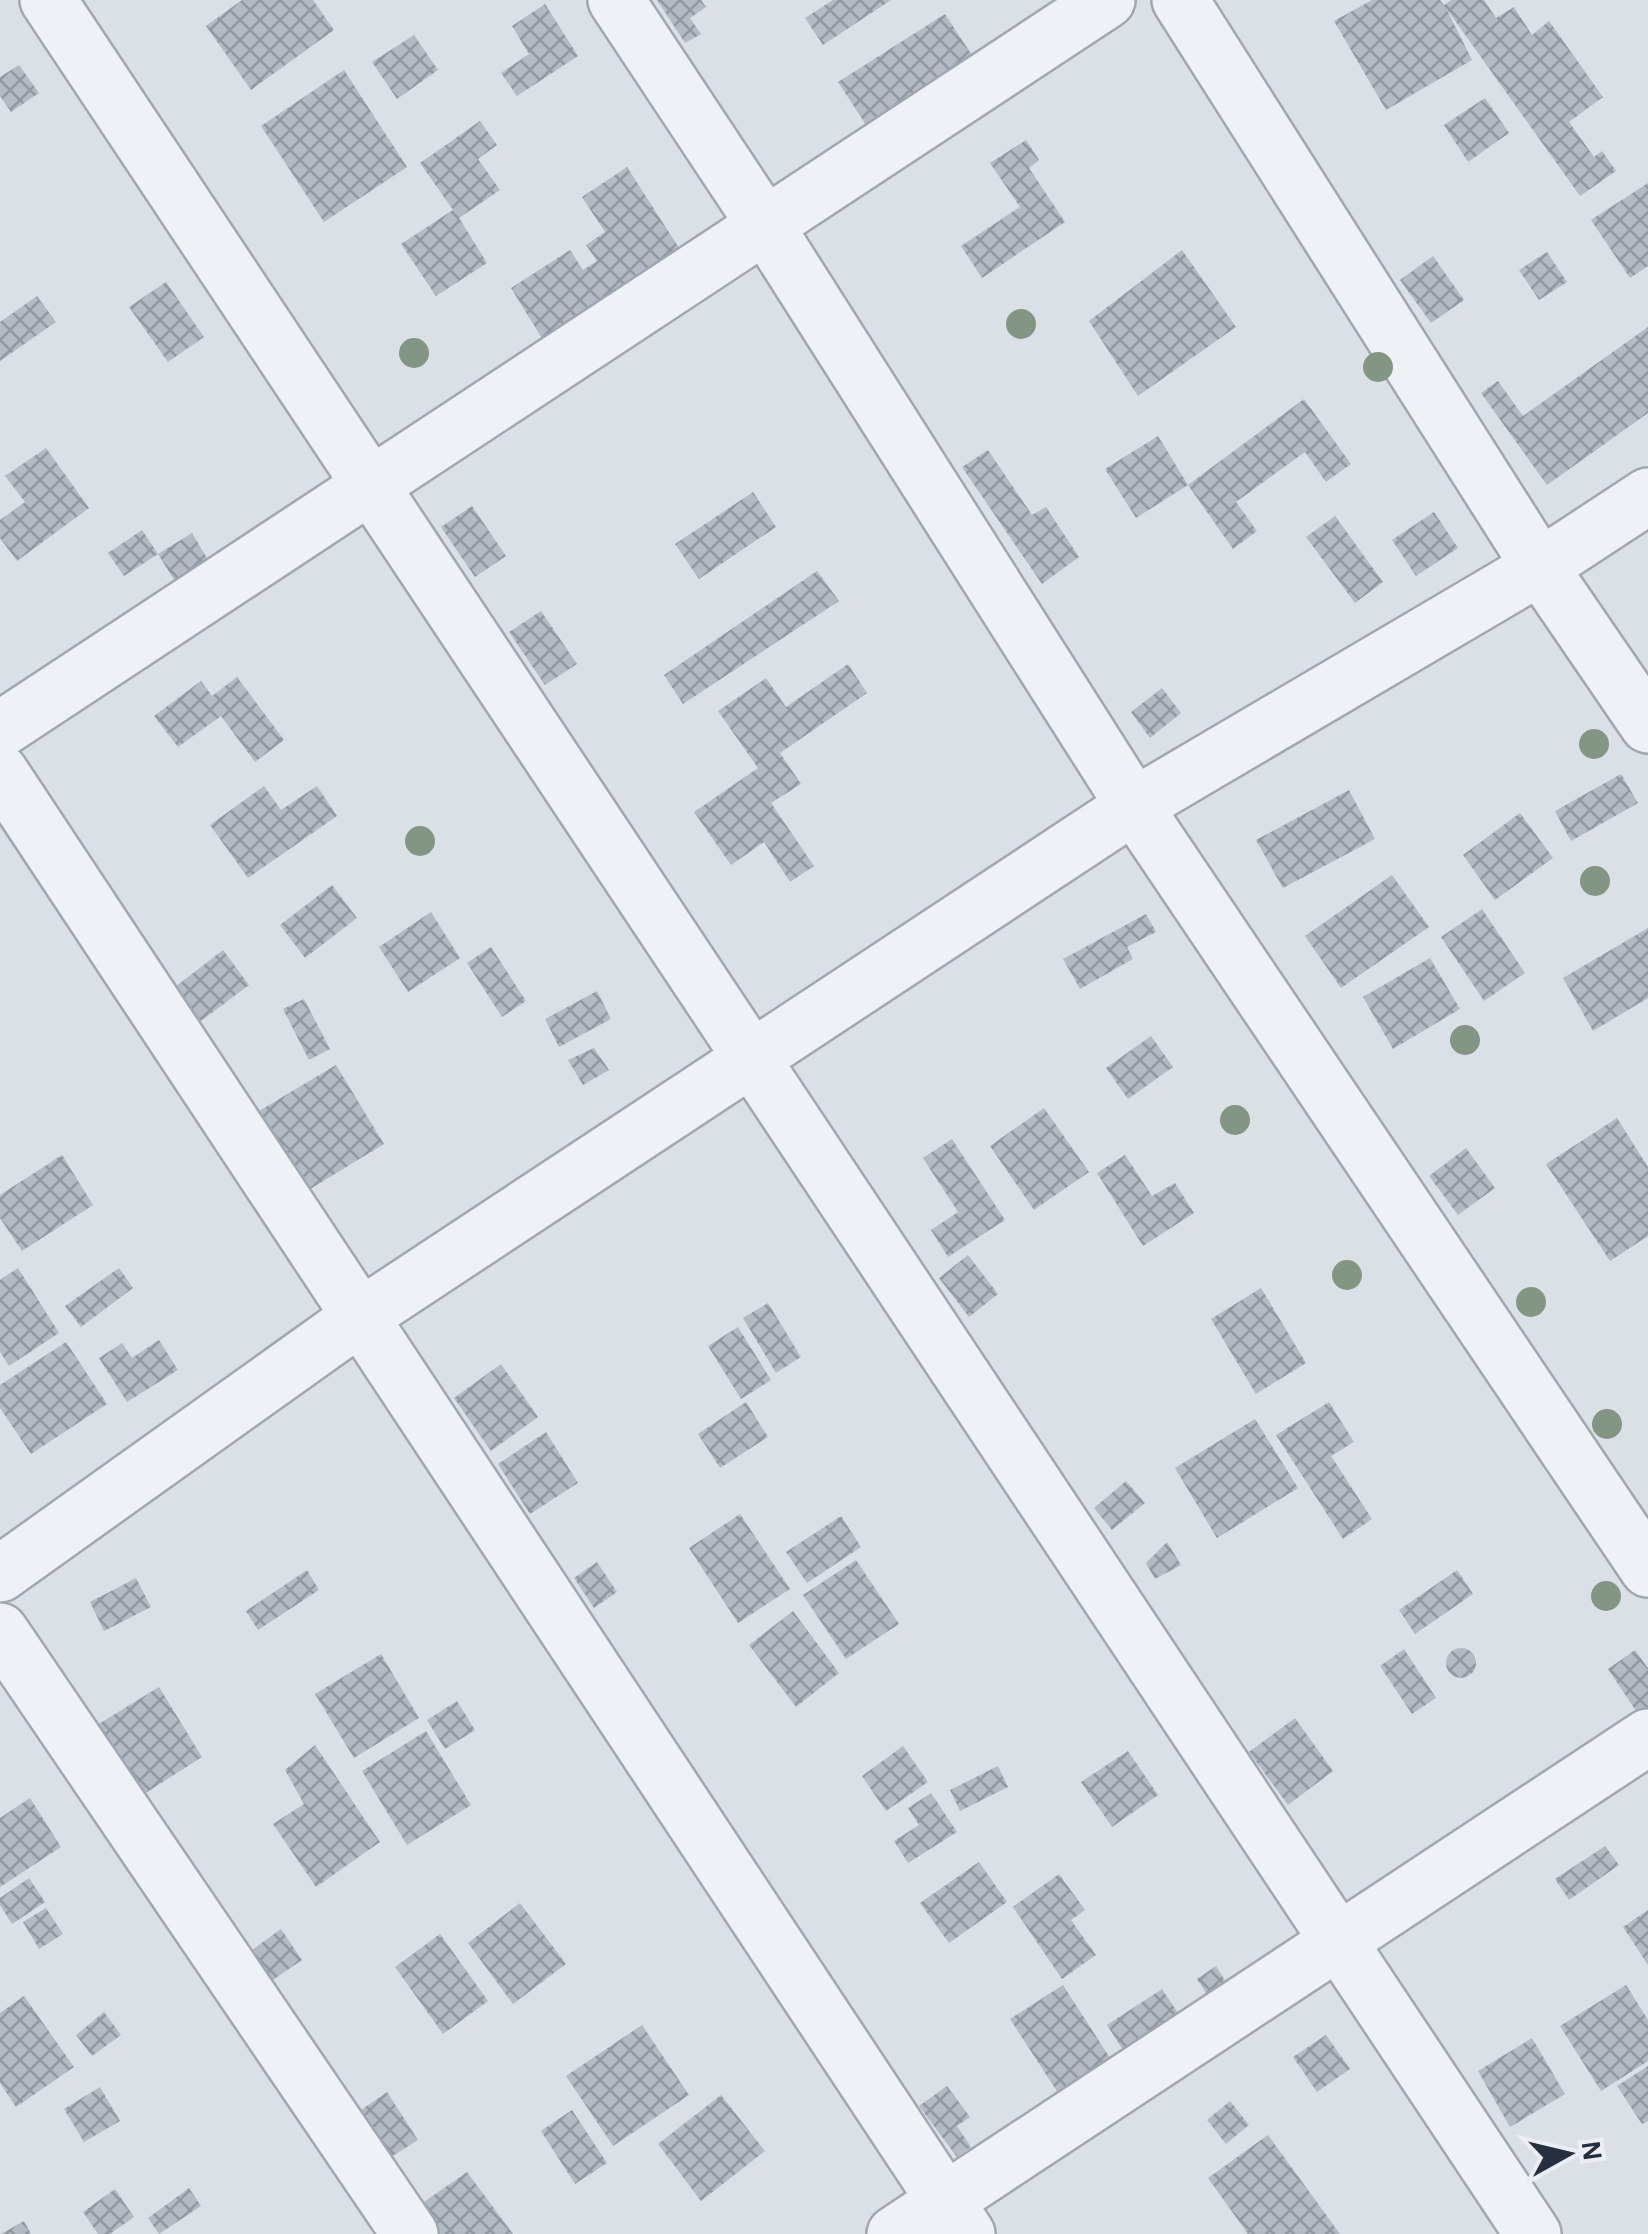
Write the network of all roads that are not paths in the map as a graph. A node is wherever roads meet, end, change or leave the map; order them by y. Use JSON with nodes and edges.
{"nodes":[{"id":1,"x":48,"y":0,"type":"edge"},
{"id":2,"x":616,"y":0,"type":"edge"},
{"id":3,"x":1107,"y":0,"type":"edge"},
{"id":4,"x":1180,"y":0,"type":"edge"},
{"id":5,"x":764,"y":225,"type":"junction"},
{"id":6,"x":371,"y":485,"type":"junction"},
{"id":7,"x":1648,"y":496,"type":"edge"},
{"id":8,"x":1540,"y":567,"type":"junction"},
{"id":9,"x":1648,"y":726,"type":"edge"},
{"id":10,"x":0,"y":730,"type":"edge"},
{"id":11,"x":0,"y":772,"type":"edge"},
{"id":12,"x":1134,"y":806,"type":"junction"},
{"id":13,"x":751,"y":1058,"type":"junction"},
{"id":14,"x":360,"y":1317,"type":"junction"},
{"id":15,"x":1648,"y":1569,"type":"edge"},
{"id":16,"x":0,"y":1574,"type":"edge"},
{"id":17,"x":0,"y":1632,"type":"edge"},
{"id":18,"x":1648,"y":1736,"type":"edge"},
{"id":19,"x":1338,"y":1942,"type":"junction"},
{"id":20,"x":956,"y":2218,"type":"edge"},
{"id":21,"x":410,"y":2234,"type":"edge"},
{"id":22,"x":895,"y":2234,"type":"edge"},
{"id":23,"x":1533,"y":2234,"type":"edge"}],
"edges":[{"from":1,"to":6,"type":"street"},
{"from":2,"to":5,"type":"street"},
{"from":3,"to":5,"type":"street"},
{"from":4,"to":8,"type":"street"},
{"from":5,"to":6,"type":"street"},
{"from":5,"to":12,"type":"street"},
{"from":6,"to":10,"type":"street"},
{"from":6,"to":13,"type":"street"},
{"from":7,"to":8,"type":"street"},
{"from":8,"to":9,"type":"street"},
{"from":8,"to":12,"type":"street"},
{"from":11,"to":14,"type":"street"},
{"from":12,"to":13,"type":"street"},
{"from":12,"to":15,"type":"street"},
{"from":13,"to":14,"type":"street"},
{"from":13,"to":19,"type":"street"},
{"from":14,"to":16,"type":"street"},
{"from":14,"to":20,"type":"street"},
{"from":17,"to":21,"type":"street"},
{"from":18,"to":19,"type":"street"},
{"from":19,"to":20,"type":"street"},
{"from":19,"to":23,"type":"street"},
{"from":20,"to":22,"type":"street"}]}
